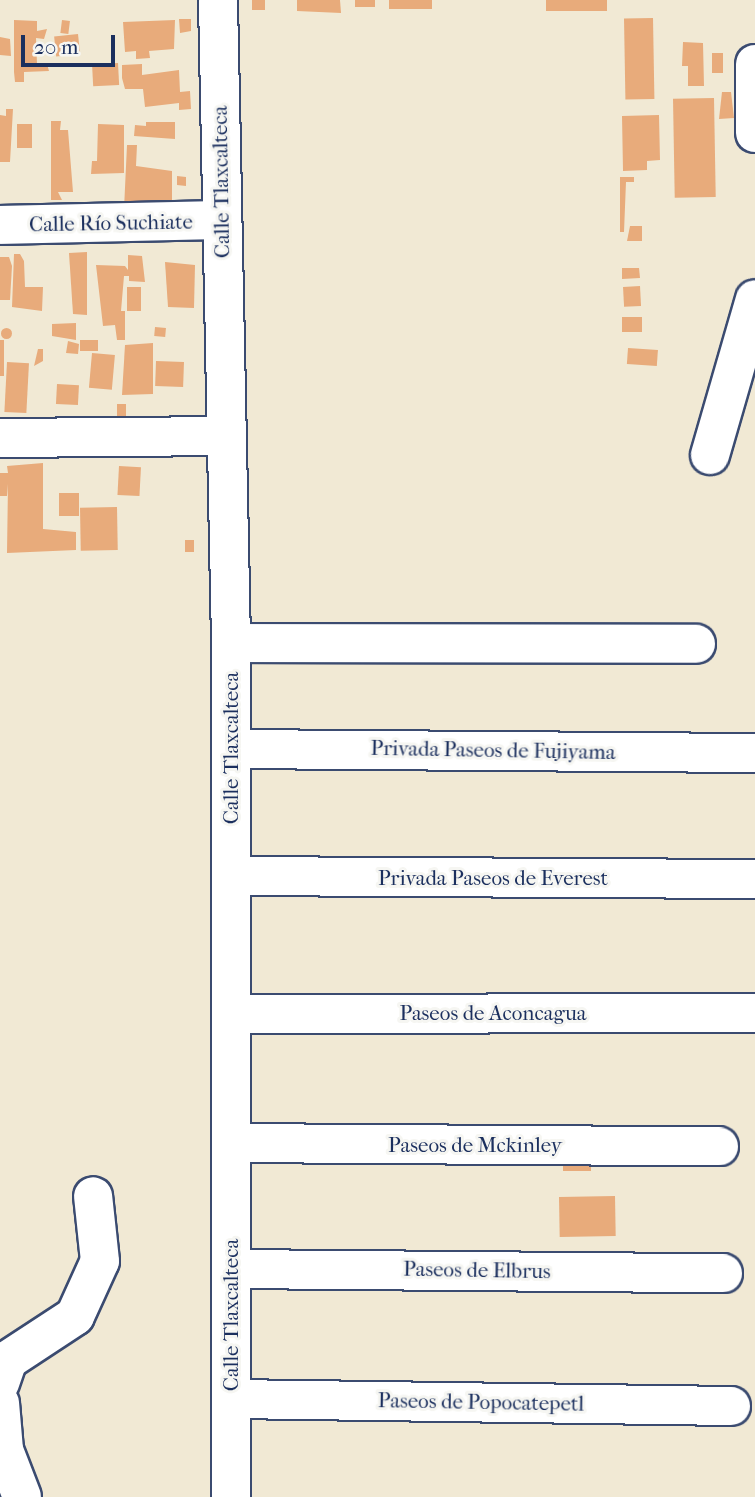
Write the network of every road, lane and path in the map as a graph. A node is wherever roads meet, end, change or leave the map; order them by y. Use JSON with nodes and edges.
{"nodes":[{"id":1,"x":218,"y":0,"type":"edge"},
{"id":2,"x":755,"y":64,"type":"edge"},
{"id":3,"x":755,"y":133,"type":"edge"},
{"id":4,"x":222,"y":220,"type":"junction"},
{"id":5,"x":0,"y":225,"type":"edge"},
{"id":6,"x":755,"y":299,"type":"edge"},
{"id":7,"x":227,"y":436,"type":"junction"},
{"id":8,"x":0,"y":438,"type":"edge"},
{"id":9,"x":710,"y":455,"type":"dead end"},
{"id":10,"x":231,"y":643,"type":"junction"},
{"id":11,"x":696,"y":644,"type":"dead end"},
{"id":12,"x":231,"y":748,"type":"junction"},
{"id":13,"x":755,"y":753,"type":"edge"},
{"id":14,"x":231,"y":876,"type":"junction"},
{"id":15,"x":755,"y":879,"type":"edge"},
{"id":16,"x":755,"y":1013,"type":"edge"},
{"id":17,"x":231,"y":1014,"type":"junction"},
{"id":18,"x":231,"y":1143,"type":"junction"},
{"id":19,"x":719,"y":1146,"type":"dead end"},
{"id":20,"x":93,"y":1196,"type":"dead end"},
{"id":21,"x":231,"y":1269,"type":"junction"},
{"id":22,"x":723,"y":1273,"type":"dead end"},
{"id":23,"x":0,"y":1384,"type":"edge"},
{"id":24,"x":231,"y":1399,"type":"junction"},
{"id":25,"x":0,"y":1403,"type":"edge"},
{"id":26,"x":731,"y":1406,"type":"dead end"},
{"id":27,"x":22,"y":1497,"type":"edge"},
{"id":28,"x":231,"y":1497,"type":"edge"}],
"edges":[{"from":1,"to":4,"type":"street","name":"Calle Tlaxcalteca"},
{"from":2,"to":3,"type":"street"},
{"from":4,"to":5,"type":"street","name":"Calle Río Suchiate"},
{"from":4,"to":7,"type":"street","name":"Calle Tlaxcalteca"},
{"from":6,"to":9,"type":"street"},
{"from":7,"to":8,"type":"street"},
{"from":7,"to":10,"type":"street","name":"Calle Tlaxcalteca"},
{"from":10,"to":11,"type":"street"},
{"from":10,"to":12,"type":"street","name":"Calle Tlaxcalteca"},
{"from":12,"to":13,"type":"street","name":"Privada Paseos de Fujiyama"},
{"from":12,"to":14,"type":"street","name":"Calle Tlaxcalteca"},
{"from":14,"to":15,"type":"street","name":"Privada Paseos de Everest"},
{"from":14,"to":17,"type":"street","name":"Calle Tlaxcalteca"},
{"from":16,"to":17,"type":"street","name":"Paseos de Aconcagua"},
{"from":17,"to":18,"type":"street","name":"Calle Tlaxcalteca"},
{"from":18,"to":19,"type":"street","name":"Paseos de Mckinley"},
{"from":18,"to":21,"type":"street","name":"Calle Tlaxcalteca"},
{"from":20,"to":23,"type":"street"},
{"from":21,"to":22,"type":"street","name":"Paseos de Elbrus"},
{"from":21,"to":24,"type":"street","name":"Calle Tlaxcalteca"},
{"from":24,"to":26,"type":"street","name":"Paseos de Popocatepetl"},
{"from":24,"to":28,"type":"street","name":"Calle Tlaxcalteca"},
{"from":25,"to":27,"type":"street"}]}
